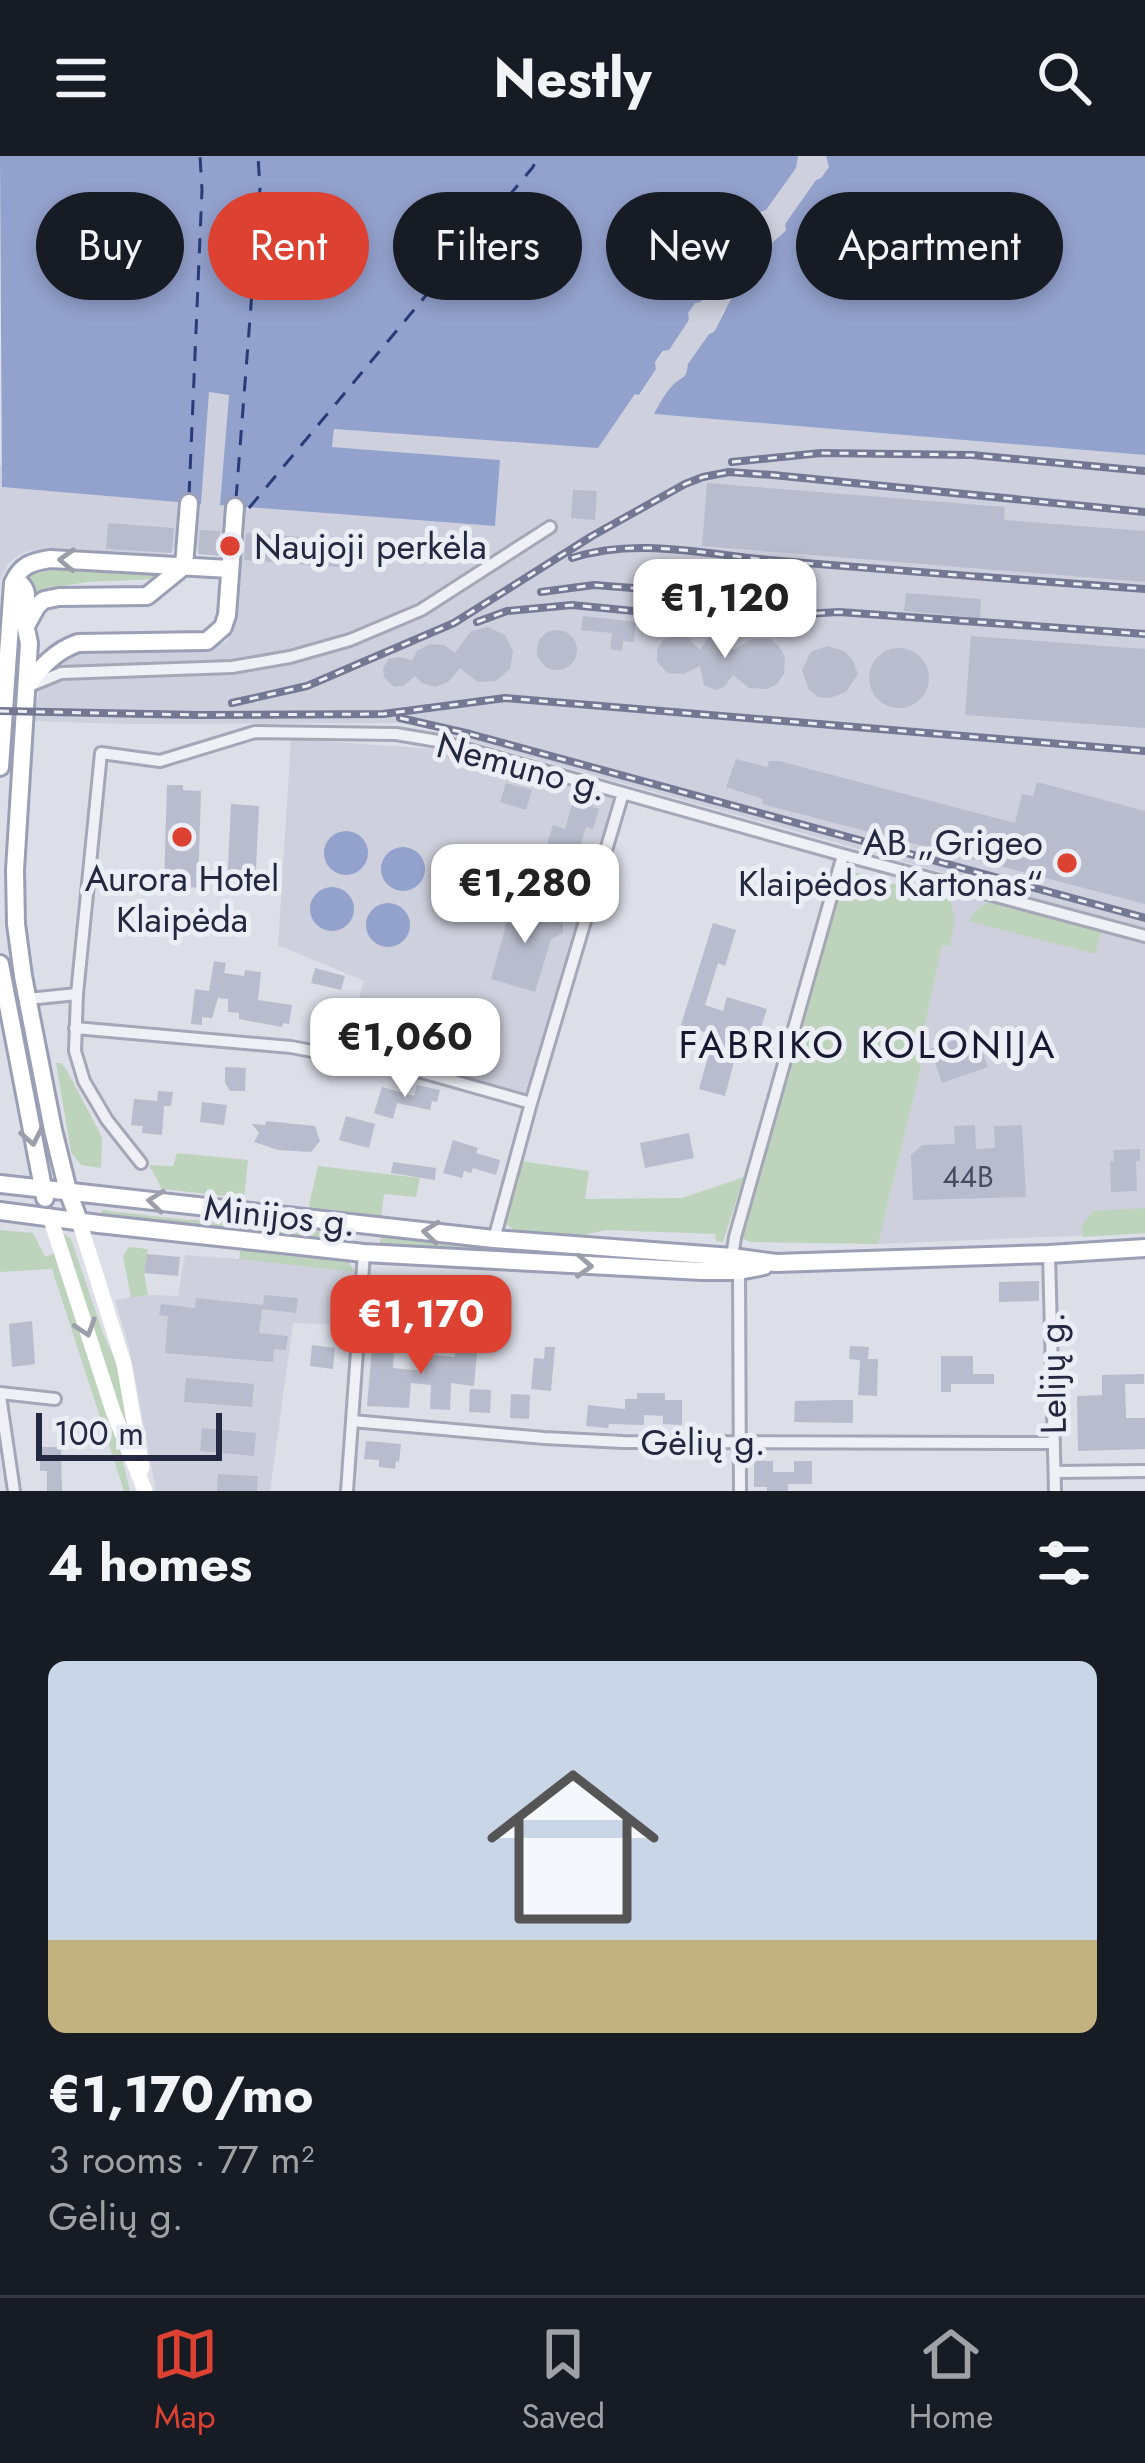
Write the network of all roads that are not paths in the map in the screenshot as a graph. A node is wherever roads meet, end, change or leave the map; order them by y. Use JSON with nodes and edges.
{"nodes":[{"id":1,"x":189,"y":502,"type":"dead end"},
{"id":2,"x":235,"y":507,"type":"dead end"},
{"id":3,"x":550,"y":527,"type":"dead end"},
{"id":4,"x":184,"y":566,"type":"junction"},
{"id":5,"x":230,"y":569,"type":"junction"},
{"id":6,"x":15,"y":579,"type":"junction"},
{"id":7,"x":26,"y":628,"type":"junction"},
{"id":8,"x":25,"y":689,"type":"junction"},
{"id":9,"x":0,"y":767,"type":"edge"},
{"id":10,"x":622,"y":793,"type":"junction"},
{"id":11,"x":843,"y":855,"type":"junction"},
{"id":12,"x":1145,"y":936,"type":"edge"},
{"id":13,"x":0,"y":964,"type":"edge"},
{"id":14,"x":77,"y":994,"type":"junction"},
{"id":15,"x":28,"y":999,"type":"junction"},
{"id":16,"x":6,"y":1003,"type":"junction"},
{"id":17,"x":75,"y":1028,"type":"junction"},
{"id":18,"x":531,"y":1103,"type":"junction"},
{"id":19,"x":141,"y":1163,"type":"dead end"},
{"id":20,"x":0,"y":1184,"type":"edge"},
{"id":21,"x":43,"y":1189,"type":"junction"},
{"id":22,"x":68,"y":1191,"type":"junction"},
{"id":23,"x":0,"y":1210,"type":"edge"},
{"id":24,"x":50,"y":1216,"type":"junction"},
{"id":25,"x":79,"y":1221,"type":"junction"},
{"id":26,"x":367,"y":1225,"type":"junction"},
{"id":27,"x":494,"y":1239,"type":"junction"},
{"id":28,"x":1145,"y":1248,"type":"edge"},
{"id":29,"x":364,"y":1253,"type":"junction"},
{"id":30,"x":1049,"y":1254,"type":"junction"},
{"id":31,"x":736,"y":1264,"type":"junction"},
{"id":32,"x":0,"y":1394,"type":"edge"},
{"id":33,"x":55,"y":1399,"type":"dead end"},
{"id":34,"x":352,"y":1421,"type":"junction"},
{"id":35,"x":741,"y":1443,"type":"junction"},
{"id":36,"x":1054,"y":1443,"type":"junction"},
{"id":37,"x":1055,"y":1472,"type":"junction"},
{"id":38,"x":1145,"y":1472,"type":"edge"},
{"id":39,"x":14,"y":1491,"type":"edge"},
{"id":40,"x":145,"y":1491,"type":"edge"},
{"id":41,"x":347,"y":1491,"type":"edge"},
{"id":42,"x":740,"y":1491,"type":"edge"},
{"id":43,"x":1054,"y":1491,"type":"edge"}],
"edges":[{"from":1,"to":4,"type":"main road"},
{"from":2,"to":5,"type":"main road"},
{"from":3,"to":8,"type":"street"},
{"from":4,"to":5,"type":"main road"},
{"from":4,"to":6,"type":"main road","one_way":true},
{"from":4,"to":7,"type":"main road"},
{"from":5,"to":8,"type":"main road"},
{"from":6,"to":7,"type":"main road"},
{"from":6,"to":9,"type":"main road"},
{"from":7,"to":8,"type":"main road"},
{"from":8,"to":15,"type":"main road"},
{"from":10,"to":11,"type":"street","name":"Nemuno g."},
{"from":10,"to":14,"type":"street","name":"Nemuno g."},
{"from":10,"to":18,"type":"street"},
{"from":11,"to":12,"type":"street","name":"Nemuno g."},
{"from":11,"to":31,"type":"street"},
{"from":13,"to":16,"type":"main road"},
{"from":14,"to":15,"type":"street"},
{"from":14,"to":17,"type":"street"},
{"from":15,"to":16,"type":"main road"},
{"from":15,"to":22,"type":"main road"},
{"from":16,"to":21,"type":"main road","one_way":true},
{"from":17,"to":18,"type":"street"},
{"from":17,"to":19,"type":"street"},
{"from":18,"to":27,"type":"street"},
{"from":20,"to":21,"type":"main road","name":"Minijos g."},
{"from":21,"to":22,"type":"main road","name":"Minijos g."},
{"from":21,"to":24,"type":"main road"},
{"from":22,"to":25,"type":"main road"},
{"from":26,"to":22,"type":"main road","name":"Minijos g.","one_way":true},
{"from":23,"to":24,"type":"main road","name":"Minijos g."},
{"from":24,"to":25,"type":"main road","name":"Minijos g."},
{"from":24,"to":40,"type":"main road","one_way":true},
{"from":25,"to":29,"type":"main road","name":"Minijos g."},
{"from":25,"to":40,"type":"main road"},
{"from":27,"to":26,"type":"main road","name":"Minijos g.","one_way":true},
{"from":26,"to":29,"type":"main road"},
{"from":27,"to":31,"type":"main road","name":"Minijos g."},
{"from":28,"to":30,"type":"main road","name":"Minijos g."},
{"from":29,"to":31,"type":"main road","name":"Minijos g.","one_way":true},
{"from":29,"to":34,"type":"street"},
{"from":30,"to":31,"type":"main road","name":"Minijos g."},
{"from":30,"to":36,"type":"street","name":"Lelijų g."},
{"from":31,"to":35,"type":"street"},
{"from":32,"to":33,"type":"street"},
{"from":32,"to":39,"type":"street"},
{"from":34,"to":35,"type":"street","name":"Gėlių g."},
{"from":34,"to":41,"type":"street"},
{"from":35,"to":36,"type":"street","name":"Gėlių g."},
{"from":35,"to":42,"type":"street"},
{"from":36,"to":37,"type":"street","name":"Lelijų g."},
{"from":37,"to":38,"type":"street"},
{"from":37,"to":43,"type":"street","name":"Lelijų g."}]}
